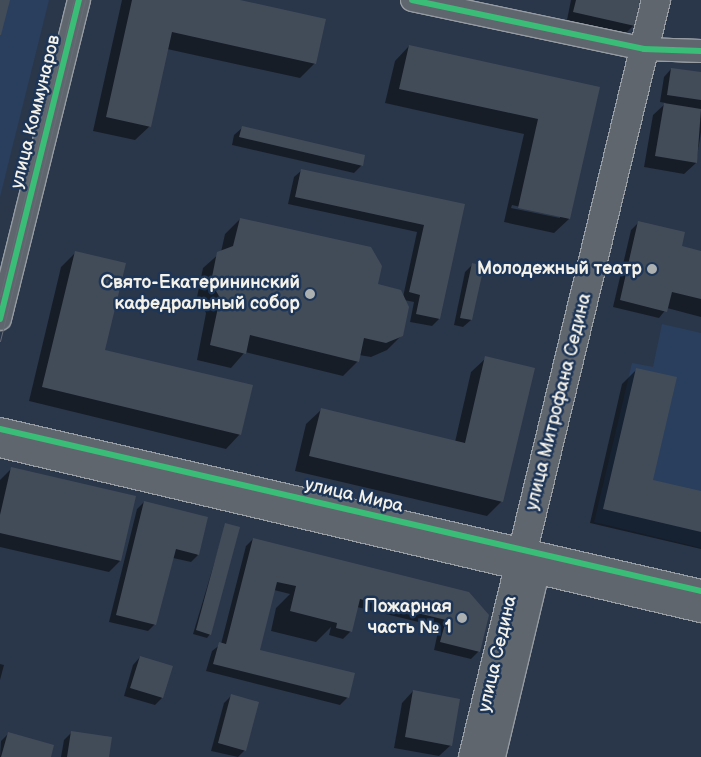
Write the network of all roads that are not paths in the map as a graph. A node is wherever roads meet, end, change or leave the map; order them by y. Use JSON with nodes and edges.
{"nodes":[{"id":1,"x":79,"y":0,"type":"edge"},
{"id":2,"x":412,"y":0,"type":"edge"},
{"id":3,"x":656,"y":0,"type":"edge"},
{"id":4,"x":644,"y":50,"type":"junction"},
{"id":5,"x":701,"y":51,"type":"edge"},
{"id":6,"x":0,"y":319,"type":"edge"},
{"id":7,"x":0,"y":429,"type":"edge"},
{"id":8,"x":0,"y":444,"type":"edge"},
{"id":9,"x":530,"y":561,"type":"junction"},
{"id":10,"x":701,"y":591,"type":"edge"},
{"id":11,"x":701,"y":608,"type":"edge"},
{"id":12,"x":473,"y":757,"type":"edge"},
{"id":13,"x":494,"y":757,"type":"edge"}],
"edges":[{"from":1,"to":6,"type":"street","name":"улица Коммунаров"},
{"from":2,"to":4,"type":"street"},
{"from":3,"to":4,"type":"main road"},
{"from":4,"to":5,"type":"street"},
{"from":4,"to":9,"type":"main road","name":"улица Митрофана Седина"},
{"from":7,"to":9,"type":"street","name":"улица Мира"},
{"from":8,"to":9,"type":"main road","name":"улица Мира"},
{"from":9,"to":10,"type":"street","name":"улица Мира"},
{"from":9,"to":11,"type":"main road","name":"улица Мира"},
{"from":9,"to":12,"type":"main road","name":"улица Седина"},
{"from":9,"to":13,"type":"street","name":"улица Седина"}]}
